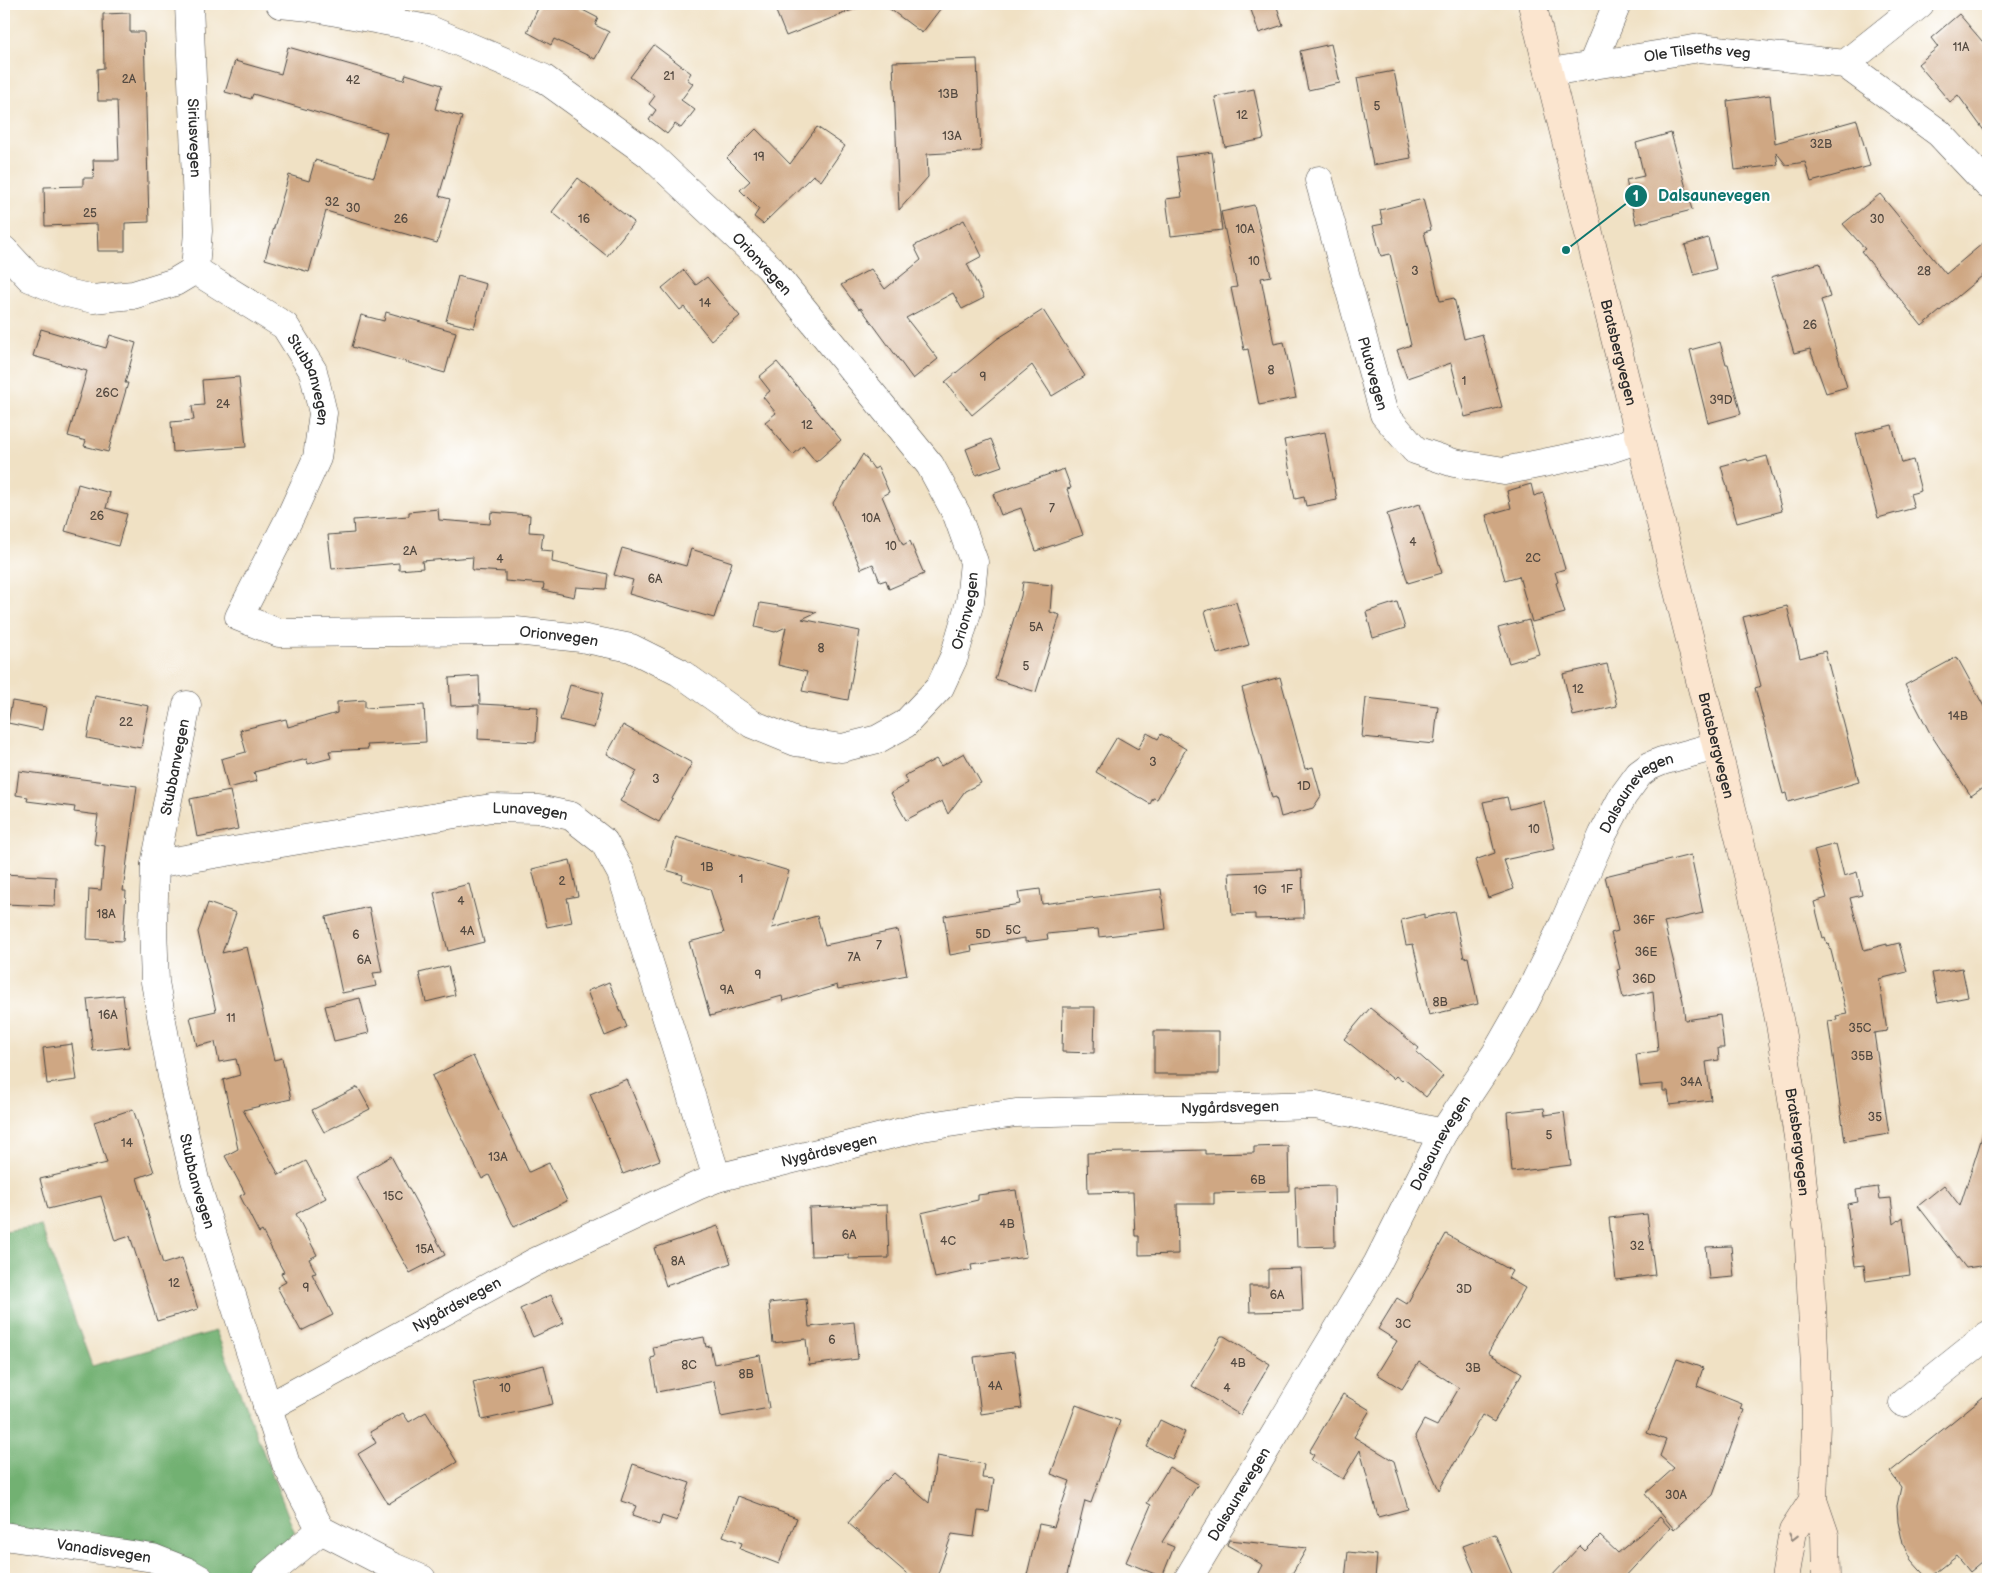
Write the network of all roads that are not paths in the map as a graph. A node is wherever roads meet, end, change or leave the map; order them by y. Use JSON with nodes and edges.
{"nodes":[{"id":1,"x":189,"y":4,"type":"edge"},
{"id":2,"x":280,"y":4,"type":"edge"},
{"id":3,"x":1532,"y":4,"type":"edge"},
{"id":4,"x":1617,"y":4,"type":"edge"},
{"id":5,"x":1920,"y":4,"type":"edge"},
{"id":6,"x":1845,"y":64,"type":"junction"},
{"id":7,"x":1592,"y":65,"type":"junction"},
{"id":8,"x":1550,"y":72,"type":"junction"},
{"id":9,"x":1319,"y":180,"type":"dead end"},
{"id":10,"x":1988,"y":185,"type":"edge"},
{"id":11,"x":4,"y":250,"type":"edge"},
{"id":12,"x":195,"y":270,"type":"junction"},
{"id":13,"x":1640,"y":439,"type":"junction"},
{"id":14,"x":239,"y":617,"type":"joint"},
{"id":15,"x":187,"y":705,"type":"dead end"},
{"id":16,"x":1716,"y":746,"type":"junction"},
{"id":17,"x":155,"y":864,"type":"junction"},
{"id":18,"x":1443,"y":1133,"type":"junction"},
{"id":19,"x":717,"y":1178,"type":"junction"},
{"id":20,"x":1988,"y":1335,"type":"edge"},
{"id":21,"x":1902,"y":1403,"type":"dead end"},
{"id":22,"x":267,"y":1408,"type":"junction"},
{"id":23,"x":1813,"y":1500,"type":"junction"},
{"id":24,"x":321,"y":1530,"type":"junction"},
{"id":25,"x":4,"y":1536,"type":"edge"},
{"id":26,"x":200,"y":1579,"type":"edge"},
{"id":27,"x":265,"y":1579,"type":"edge"},
{"id":28,"x":422,"y":1579,"type":"edge"},
{"id":29,"x":1188,"y":1579,"type":"edge"},
{"id":30,"x":1785,"y":1579,"type":"edge"},
{"id":31,"x":1826,"y":1579,"type":"edge"}],
"edges":[{"from":1,"to":12,"type":"street","name":"Siriusvegen"},
{"from":2,"to":14,"type":"street","name":"Orionvegen"},
{"from":3,"to":8,"type":"main road","name":"Bratsbergvegen"},
{"from":4,"to":7,"type":"street"},
{"from":5,"to":6,"type":"street"},
{"from":6,"to":7,"type":"street","name":"Ole Tilseths veg"},
{"from":6,"to":10,"type":"street"},
{"from":7,"to":8,"type":"street","name":"Ole Tilseths veg"},
{"from":8,"to":13,"type":"main road","name":"Bratsbergvegen"},
{"from":9,"to":13,"type":"street","name":"Plutovegen"},
{"from":11,"to":12,"type":"street"},
{"from":12,"to":14,"type":"street","name":"Stubbanvegen"},
{"from":13,"to":16,"type":"main road","name":"Bratsbergvegen"},
{"from":15,"to":17,"type":"street","name":"Stubbanvegen"},
{"from":16,"to":18,"type":"street","name":"Dalsaunevegen"},
{"from":16,"to":23,"type":"main road","name":"Bratsbergvegen"},
{"from":17,"to":19,"type":"street","name":"Lunavegen"},
{"from":17,"to":22,"type":"street","name":"Stubbanvegen"},
{"from":18,"to":19,"type":"street","name":"Nygårdsvegen"},
{"from":18,"to":29,"type":"street","name":"Dalsaunevegen"},
{"from":19,"to":22,"type":"street","name":"Nygårdsvegen"},
{"from":20,"to":21,"type":"street"},
{"from":22,"to":24,"type":"street","name":"Stubbanvegen"},
{"from":23,"to":30,"type":"main road","one_way":true},
{"from":23,"to":31,"type":"main road","name":"Bratsbergvegen"},
{"from":24,"to":27,"type":"street"},
{"from":24,"to":28,"type":"street"},
{"from":25,"to":26,"type":"street","name":"Vanadisvegen"}]}
